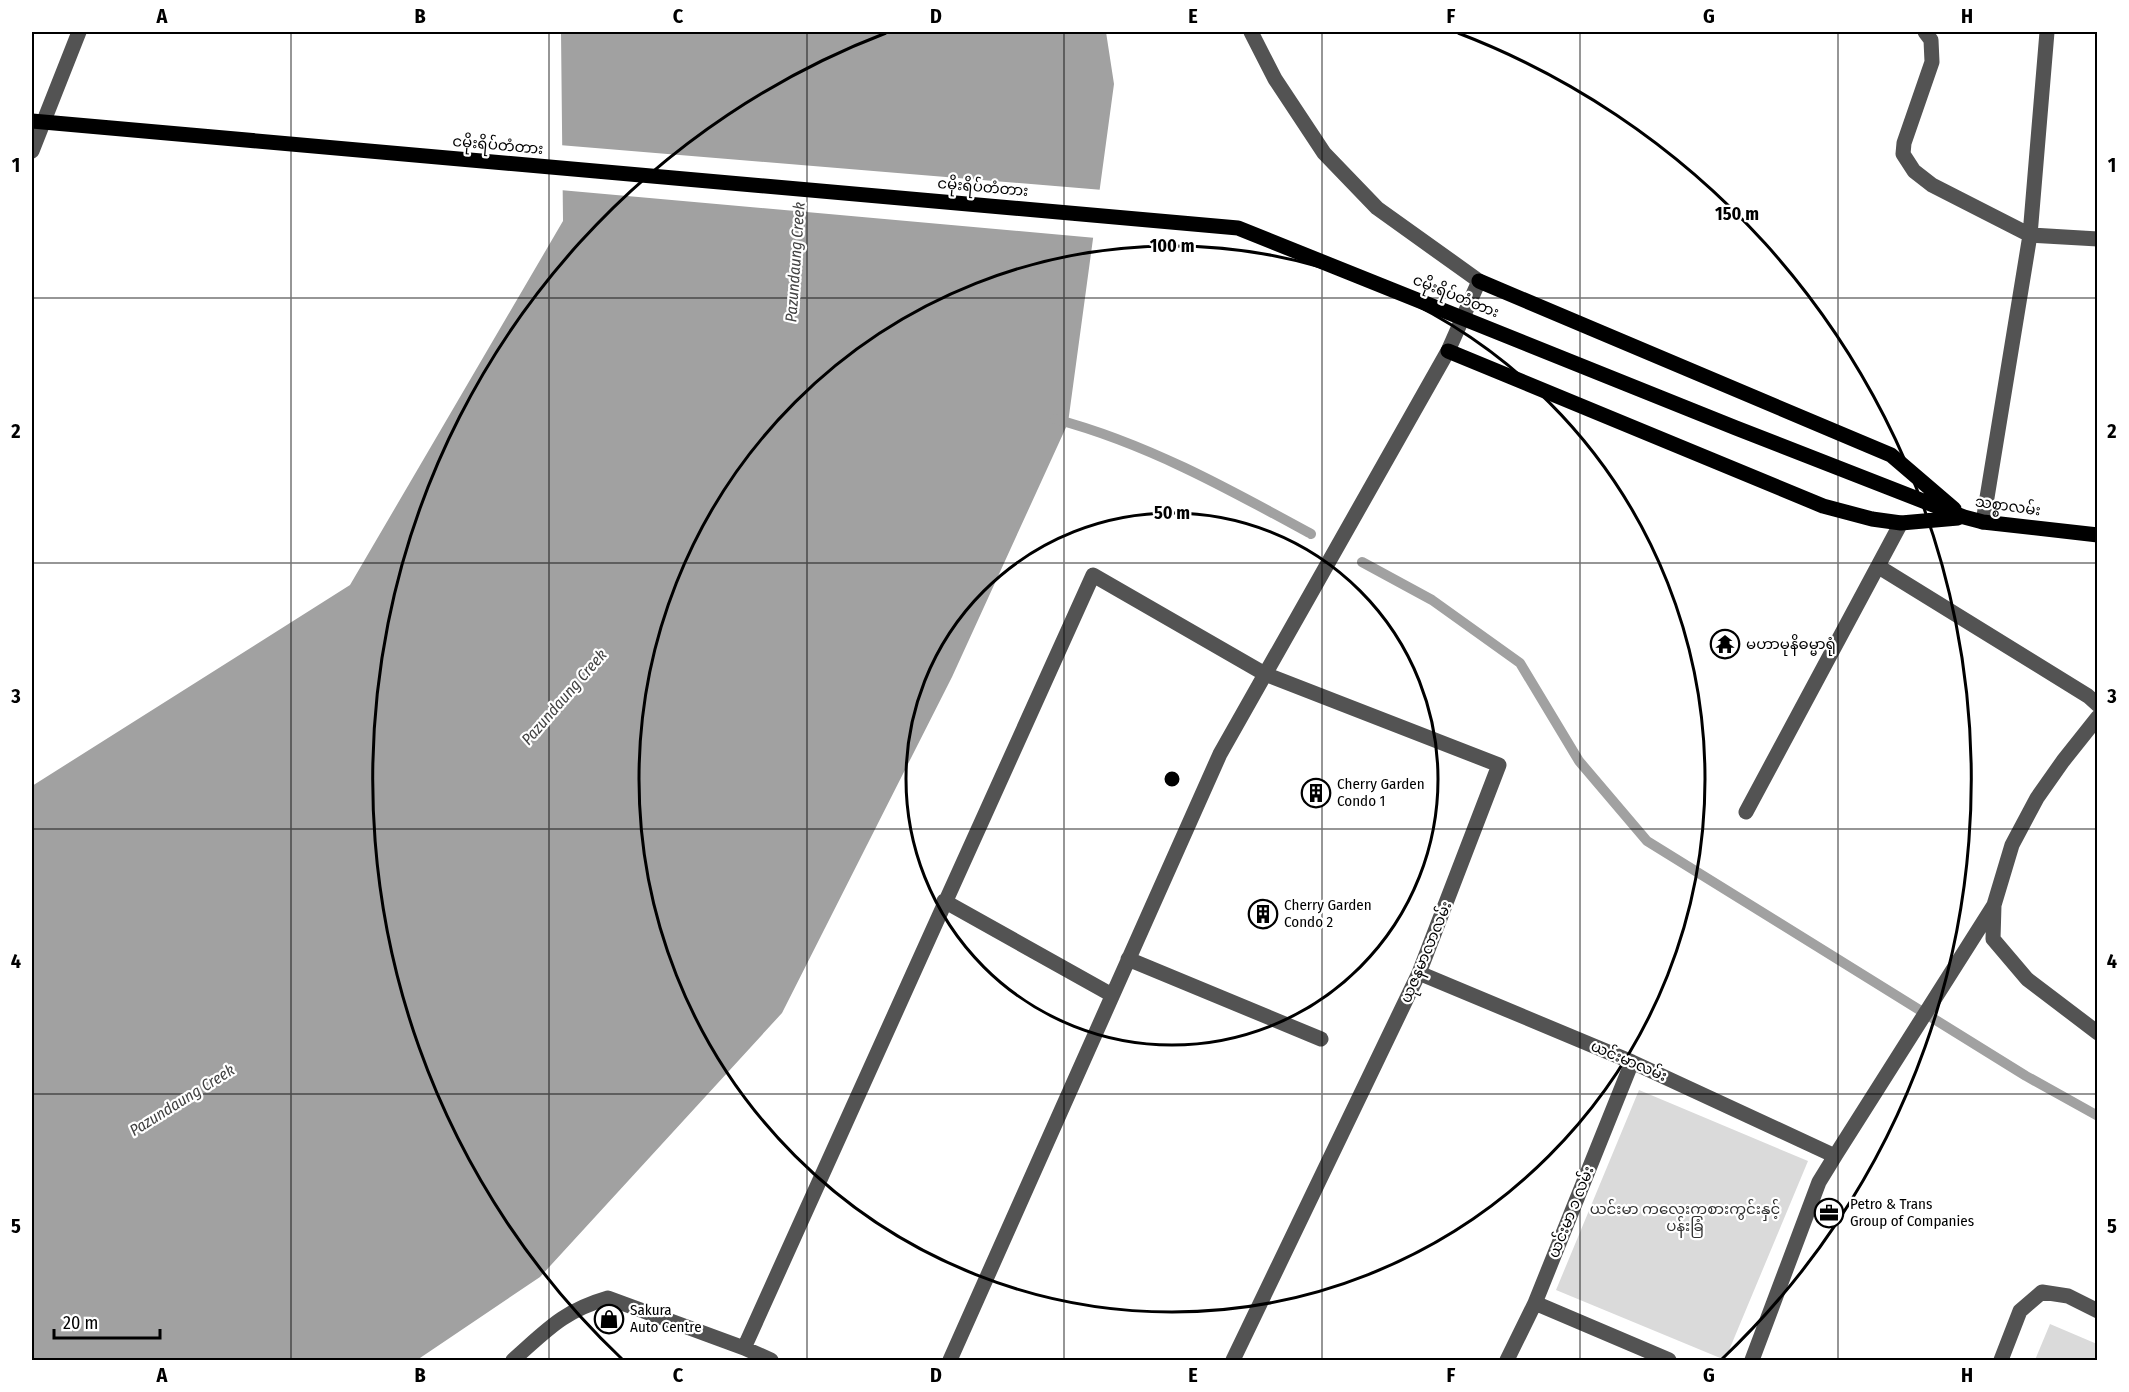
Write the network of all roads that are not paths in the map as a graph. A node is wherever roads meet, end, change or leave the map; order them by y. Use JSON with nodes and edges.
{"nodes":[{"id":1,"x":80,"y":32,"type":"edge"},
{"id":2,"x":1251,"y":32,"type":"edge"},
{"id":3,"x":1925,"y":32,"type":"edge"},
{"id":4,"x":2047,"y":32,"type":"edge"},
{"id":5,"x":32,"y":121,"type":"edge"},
{"id":6,"x":32,"y":151,"type":"edge"},
{"id":7,"x":2030,"y":235,"type":"junction"},
{"id":8,"x":2097,"y":239,"type":"edge"},
{"id":9,"x":1479,"y":281,"type":"junction"},
{"id":10,"x":1448,"y":351,"type":"junction"},
{"id":11,"x":1883,"y":487,"type":"joint"},
{"id":12,"x":1964,"y":517,"type":"junction"},
{"id":13,"x":1983,"y":522,"type":"junction"},
{"id":14,"x":1902,"y":523,"type":"junction"},
{"id":15,"x":2097,"y":535,"type":"edge"},
{"id":16,"x":1879,"y":567,"type":"junction"},
{"id":17,"x":1265,"y":674,"type":"junction"},
{"id":18,"x":2097,"y":705,"type":"edge"},
{"id":19,"x":2097,"y":717,"type":"edge"},
{"id":20,"x":1746,"y":812,"type":"dead end"},
{"id":21,"x":945,"y":901,"type":"junction"},
{"id":22,"x":1994,"y":905,"type":"junction"},
{"id":23,"x":1128,"y":959,"type":"junction"},
{"id":24,"x":1419,"y":973,"type":"junction"},
{"id":25,"x":1112,"y":995,"type":"junction"},
{"id":26,"x":2097,"y":1033,"type":"edge"},
{"id":27,"x":1321,"y":1039,"type":"dead end"},
{"id":28,"x":1632,"y":1062,"type":"junction"},
{"id":29,"x":1835,"y":1156,"type":"junction"},
{"id":30,"x":1534,"y":1303,"type":"junction"},
{"id":31,"x":2097,"y":1311,"type":"edge"},
{"id":32,"x":744,"y":1348,"type":"junction"},
{"id":33,"x":513,"y":1360,"type":"edge"},
{"id":34,"x":771,"y":1360,"type":"edge"},
{"id":35,"x":950,"y":1360,"type":"edge"},
{"id":36,"x":1233,"y":1360,"type":"edge"},
{"id":37,"x":1507,"y":1360,"type":"edge"},
{"id":38,"x":1669,"y":1360,"type":"edge"},
{"id":39,"x":1752,"y":1360,"type":"edge"},
{"id":40,"x":2001,"y":1360,"type":"edge"}],
"edges":[{"from":1,"to":6,"type":"street"},
{"from":2,"to":9,"type":"street"},
{"from":3,"to":7,"type":"street"},
{"from":4,"to":7,"type":"street"},
{"from":5,"to":11,"type":"main road","name":"ငမိုးရိပ်တံတား"},
{"from":7,"to":8,"type":"street"},
{"from":7,"to":13,"type":"street"},
{"from":9,"to":10,"type":"street"},
{"from":9,"to":12,"type":"main road"},
{"from":10,"to":14,"type":"main road"},
{"from":10,"to":17,"type":"street"},
{"from":11,"to":12,"type":"main road","name":"သစ္စာလမ်း"},
{"from":12,"to":13,"type":"main road","name":"သစ္စာလမ်း"},
{"from":12,"to":14,"type":"main road"},
{"from":13,"to":15,"type":"main road","name":"သစ္စာလမ်း"},
{"from":14,"to":16,"type":"street"},
{"from":16,"to":18,"type":"street"},
{"from":16,"to":20,"type":"street"},
{"from":17,"to":21,"type":"street"},
{"from":17,"to":23,"type":"street"},
{"from":17,"to":24,"type":"street","name":"ယုဇနမာလာလမ်း"},
{"from":19,"to":22,"type":"street"},
{"from":21,"to":25,"type":"street"},
{"from":21,"to":32,"type":"street"},
{"from":22,"to":26,"type":"street"},
{"from":22,"to":29,"type":"street"},
{"from":23,"to":25,"type":"street"},
{"from":23,"to":27,"type":"street"},
{"from":24,"to":28,"type":"street","name":"ယင်းမာလမ်း"},
{"from":24,"to":36,"type":"street","name":"ယုဇနမာလာလမ်း"},
{"from":25,"to":35,"type":"street"},
{"from":28,"to":29,"type":"street","name":"ယင်းမာလမ်း"},
{"from":28,"to":30,"type":"street","name":"ယင်းမာ ၁ လမ်း"},
{"from":29,"to":39,"type":"street"},
{"from":30,"to":37,"type":"street","name":"ယင်းမာ ၁ လမ်း"},
{"from":30,"to":38,"type":"street"},
{"from":31,"to":40,"type":"street"},
{"from":32,"to":33,"type":"street"},
{"from":32,"to":34,"type":"street"}]}
